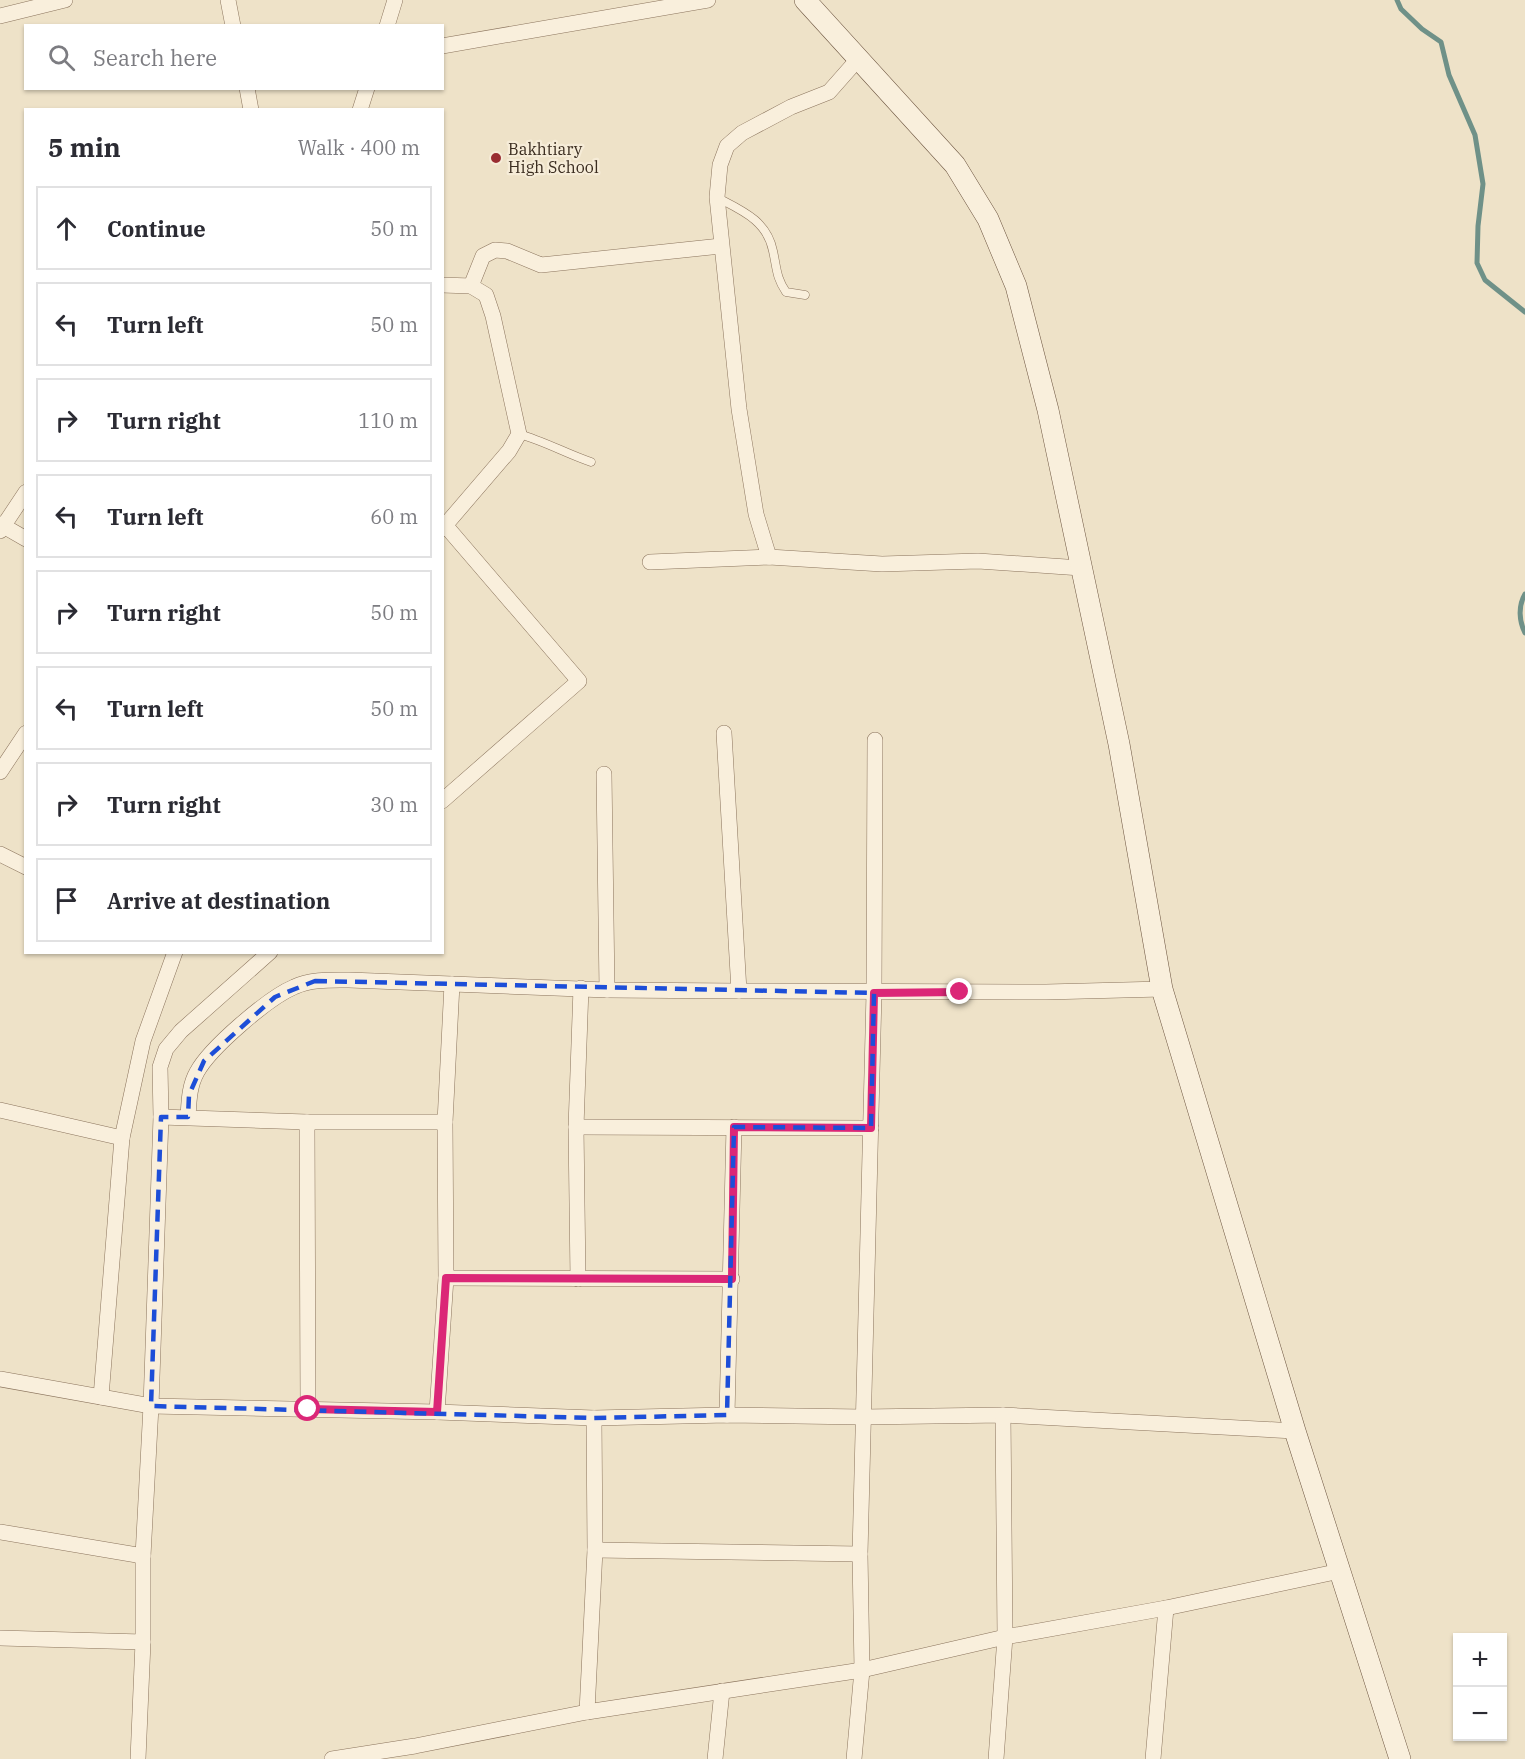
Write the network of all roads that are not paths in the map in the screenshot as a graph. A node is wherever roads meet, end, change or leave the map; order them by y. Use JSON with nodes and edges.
{"nodes":[{"id":1,"x":64,"y":0,"type":"edge"},
{"id":2,"x":228,"y":0,"type":"edge"},
{"id":3,"x":395,"y":0,"type":"edge"},
{"id":4,"x":708,"y":0,"type":"edge"},
{"id":5,"x":805,"y":0,"type":"edge"},
{"id":6,"x":615,"y":7,"type":"edge"},
{"id":7,"x":0,"y":16,"type":"edge"},
{"id":8,"x":233,"y":24,"type":"edge"},
{"id":9,"x":388,"y":24,"type":"edge"},
{"id":10,"x":444,"y":46,"type":"edge"},
{"id":11,"x":859,"y":58,"type":"junction"},
{"id":12,"x":247,"y":90,"type":"edge"},
{"id":13,"x":366,"y":90,"type":"edge"},
{"id":14,"x":251,"y":108,"type":"edge"},
{"id":15,"x":361,"y":108,"type":"edge"},
{"id":16,"x":717,"y":197,"type":"junction"},
{"id":17,"x":721,"y":246,"type":"junction"},
{"id":18,"x":444,"y":285,"type":"edge"},
{"id":19,"x":471,"y":286,"type":"junction"},
{"id":20,"x":805,"y":294,"type":"dead end"},
{"id":21,"x":519,"y":434,"type":"junction"},
{"id":22,"x":591,"y":462,"type":"dead end"},
{"id":23,"x":24,"y":495,"type":"edge"},
{"id":24,"x":1,"y":527,"type":"edge"},
{"id":25,"x":444,"y":527,"type":"edge"},
{"id":26,"x":24,"y":538,"type":"edge"},
{"id":27,"x":769,"y":557,"type":"junction"},
{"id":28,"x":650,"y":562,"type":"dead end"},
{"id":29,"x":1081,"y":568,"type":"junction"},
{"id":30,"x":724,"y":733,"type":"dead end"},
{"id":31,"x":24,"y":737,"type":"edge"},
{"id":32,"x":875,"y":740,"type":"dead end"},
{"id":33,"x":0,"y":772,"type":"edge"},
{"id":34,"x":604,"y":774,"type":"dead end"},
{"id":35,"x":444,"y":799,"type":"edge"},
{"id":36,"x":0,"y":854,"type":"edge"},
{"id":37,"x":24,"y":866,"type":"edge"},
{"id":38,"x":174,"y":954,"type":"edge"},
{"id":39,"x":268,"y":954,"type":"edge"},
{"id":40,"x":452,"y":984,"type":"junction"},
{"id":41,"x":581,"y":988,"type":"junction"},
{"id":42,"x":1162,"y":989,"type":"junction"},
{"id":43,"x":607,"y":990,"type":"junction"},
{"id":44,"x":739,"y":991,"type":"junction"},
{"id":45,"x":874,"y":993,"type":"junction"},
{"id":46,"x":0,"y":1110,"type":"edge"},
{"id":47,"x":161,"y":1117,"type":"junction"},
{"id":48,"x":188,"y":1118,"type":"junction"},
{"id":49,"x":307,"y":1122,"type":"junction"},
{"id":50,"x":445,"y":1122,"type":"junction"},
{"id":51,"x":576,"y":1127,"type":"junction"},
{"id":52,"x":734,"y":1127,"type":"junction"},
{"id":53,"x":871,"y":1128,"type":"junction"},
{"id":54,"x":122,"y":1138,"type":"junction"},
{"id":55,"x":446,"y":1278,"type":"junction"},
{"id":56,"x":578,"y":1279,"type":"junction"},
{"id":57,"x":732,"y":1279,"type":"junction"},
{"id":58,"x":0,"y":1379,"type":"edge"},
{"id":59,"x":101,"y":1397,"type":"junction"},
{"id":60,"x":151,"y":1406,"type":"junction"},
{"id":61,"x":308,"y":1409,"type":"junction"},
{"id":62,"x":437,"y":1412,"type":"junction"},
{"id":63,"x":727,"y":1414,"type":"junction"},
{"id":64,"x":1003,"y":1415,"type":"junction"},
{"id":65,"x":863,"y":1417,"type":"junction"},
{"id":66,"x":594,"y":1418,"type":"junction"},
{"id":67,"x":1294,"y":1431,"type":"junction"},
{"id":68,"x":0,"y":1532,"type":"edge"},
{"id":69,"x":595,"y":1550,"type":"junction"},
{"id":70,"x":860,"y":1554,"type":"junction"},
{"id":71,"x":143,"y":1556,"type":"junction"},
{"id":72,"x":1340,"y":1571,"type":"junction"},
{"id":73,"x":1166,"y":1608,"type":"junction"},
{"id":74,"x":1005,"y":1637,"type":"junction"},
{"id":75,"x":0,"y":1638,"type":"edge"},
{"id":76,"x":143,"y":1642,"type":"junction"},
{"id":77,"x":862,"y":1670,"type":"junction"},
{"id":78,"x":722,"y":1691,"type":"junction"},
{"id":79,"x":587,"y":1712,"type":"junction"},
{"id":80,"x":138,"y":1759,"type":"edge"},
{"id":81,"x":332,"y":1759,"type":"edge"},
{"id":82,"x":715,"y":1759,"type":"edge"},
{"id":83,"x":854,"y":1759,"type":"edge"},
{"id":84,"x":996,"y":1759,"type":"edge"},
{"id":85,"x":1153,"y":1759,"type":"edge"},
{"id":86,"x":1400,"y":1759,"type":"edge"}],
"edges":[{"from":1,"to":7,"type":"street"},
{"from":2,"to":8,"type":"street"},
{"from":3,"to":9,"type":"street"},
{"from":4,"to":6,"type":"street"},
{"from":5,"to":11,"type":"main road"},
{"from":6,"to":10,"type":"street"},
{"from":11,"to":16,"type":"street"},
{"from":11,"to":29,"type":"main road"},
{"from":12,"to":14,"type":"street"},
{"from":13,"to":15,"type":"street"},
{"from":16,"to":17,"type":"street"},
{"from":16,"to":20,"type":"lane"},
{"from":17,"to":19,"type":"street"},
{"from":17,"to":27,"type":"street"},
{"from":18,"to":19,"type":"street"},
{"from":19,"to":21,"type":"street"},
{"from":21,"to":22,"type":"lane"},
{"from":21,"to":25,"type":"street"},
{"from":23,"to":24,"type":"street"},
{"from":24,"to":26,"type":"street"},
{"from":25,"to":35,"type":"street"},
{"from":27,"to":28,"type":"street"},
{"from":27,"to":29,"type":"street"},
{"from":29,"to":42,"type":"main road"},
{"from":30,"to":44,"type":"street"},
{"from":31,"to":33,"type":"street"},
{"from":32,"to":45,"type":"street"},
{"from":34,"to":43,"type":"street"},
{"from":36,"to":37,"type":"street"},
{"from":38,"to":54,"type":"street"},
{"from":39,"to":47,"type":"street"},
{"from":40,"to":41,"type":"street"},
{"from":40,"to":48,"type":"street"},
{"from":40,"to":50,"type":"street"},
{"from":41,"to":43,"type":"street"},
{"from":41,"to":51,"type":"street"},
{"from":42,"to":45,"type":"street"},
{"from":42,"to":67,"type":"main road"},
{"from":43,"to":44,"type":"street"},
{"from":44,"to":45,"type":"street"},
{"from":45,"to":53,"type":"street"},
{"from":46,"to":54,"type":"street"},
{"from":47,"to":48,"type":"street"},
{"from":47,"to":60,"type":"street"},
{"from":48,"to":49,"type":"street"},
{"from":49,"to":50,"type":"street"},
{"from":49,"to":61,"type":"street"},
{"from":50,"to":55,"type":"street"},
{"from":51,"to":52,"type":"street"},
{"from":51,"to":56,"type":"street"},
{"from":52,"to":53,"type":"street"},
{"from":52,"to":57,"type":"street"},
{"from":53,"to":65,"type":"street"},
{"from":54,"to":59,"type":"street"},
{"from":55,"to":56,"type":"street"},
{"from":55,"to":62,"type":"street"},
{"from":56,"to":57,"type":"street"},
{"from":57,"to":63,"type":"street"},
{"from":58,"to":59,"type":"street"},
{"from":59,"to":60,"type":"street"},
{"from":60,"to":61,"type":"street"},
{"from":60,"to":71,"type":"street"},
{"from":61,"to":62,"type":"street"},
{"from":62,"to":66,"type":"street"},
{"from":63,"to":65,"type":"street"},
{"from":63,"to":66,"type":"street"},
{"from":64,"to":65,"type":"street"},
{"from":64,"to":67,"type":"street"},
{"from":64,"to":74,"type":"street"},
{"from":65,"to":70,"type":"street"},
{"from":66,"to":69,"type":"street"},
{"from":67,"to":72,"type":"main road"},
{"from":68,"to":71,"type":"street"},
{"from":69,"to":70,"type":"street"},
{"from":69,"to":79,"type":"street"},
{"from":70,"to":77,"type":"street"},
{"from":71,"to":76,"type":"street"},
{"from":72,"to":73,"type":"street"},
{"from":72,"to":86,"type":"main road"},
{"from":73,"to":74,"type":"street"},
{"from":73,"to":85,"type":"street"},
{"from":74,"to":77,"type":"street"},
{"from":74,"to":84,"type":"street"},
{"from":75,"to":76,"type":"street"},
{"from":76,"to":80,"type":"street"},
{"from":77,"to":78,"type":"street"},
{"from":77,"to":83,"type":"street"},
{"from":78,"to":79,"type":"street"},
{"from":78,"to":82,"type":"street"},
{"from":79,"to":81,"type":"street"}]}
